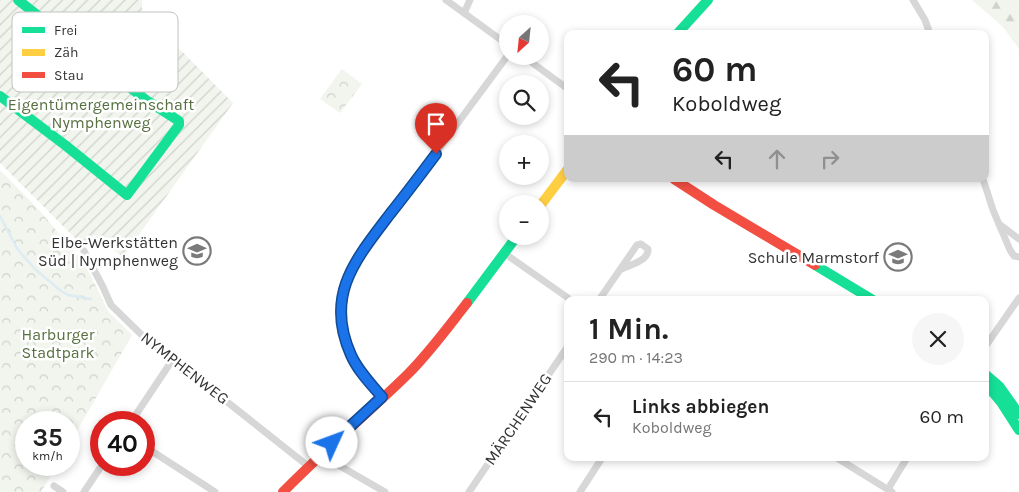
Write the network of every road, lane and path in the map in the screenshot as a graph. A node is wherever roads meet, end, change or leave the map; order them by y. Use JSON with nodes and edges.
{"nodes":[{"id":1,"x":18,"y":0,"type":"edge"},
{"id":2,"x":446,"y":0,"type":"edge"},
{"id":3,"x":470,"y":0,"type":"edge"},
{"id":4,"x":708,"y":0,"type":"edge"},
{"id":5,"x":913,"y":0,"type":"edge"},
{"id":6,"x":33,"y":12,"type":"edge"},
{"id":7,"x":464,"y":13,"type":"junction"},
{"id":8,"x":682,"y":30,"type":"edge"},
{"id":9,"x":929,"y":30,"type":"edge"},
{"id":10,"x":499,"y":38,"type":"edge"},
{"id":11,"x":501,"y":65,"type":"edge"},
{"id":12,"x":535,"y":65,"type":"edge"},
{"id":13,"x":564,"y":86,"type":"edge"},
{"id":14,"x":136,"y":92,"type":"edge"},
{"id":15,"x":0,"y":96,"type":"edge"},
{"id":16,"x":564,"y":174,"type":"edge"},
{"id":17,"x":679,"y":182,"type":"edge"},
{"id":18,"x":985,"y":182,"type":"edge"},
{"id":19,"x":548,"y":195,"type":"edge"},
{"id":20,"x":999,"y":224,"type":"junction"},
{"id":21,"x":1019,"y":239,"type":"edge"},
{"id":22,"x":510,"y":245,"type":"edge"},
{"id":23,"x":84,"y":251,"type":"dead end"},
{"id":24,"x":504,"y":253,"type":"junction"},
{"id":25,"x":1019,"y":257,"type":"edge"},
{"id":26,"x":620,"y":270,"type":"dead end"},
{"id":27,"x":565,"y":296,"type":"edge"},
{"id":28,"x":601,"y":296,"type":"edge"},
{"id":29,"x":866,"y":296,"type":"edge"},
{"id":30,"x":1019,"y":298,"type":"edge"},
{"id":31,"x":989,"y":341,"type":"edge"},
{"id":32,"x":564,"y":352,"type":"edge"},
{"id":33,"x":173,"y":358,"type":"junction"},
{"id":34,"x":989,"y":376,"type":"edge"},
{"id":35,"x":989,"y":388,"type":"edge"},
{"id":36,"x":382,"y":397,"type":"junction"},
{"id":37,"x":138,"y":411,"type":"edge"},
{"id":38,"x":1019,"y":414,"type":"edge"},
{"id":39,"x":1019,"y":430,"type":"edge"},
{"id":40,"x":324,"y":451,"type":"junction"},
{"id":41,"x":155,"y":453,"type":"edge"},
{"id":42,"x":600,"y":461,"type":"edge"},
{"id":43,"x":842,"y":461,"type":"edge"},
{"id":44,"x":905,"y":461,"type":"edge"},
{"id":45,"x":308,"y":466,"type":"junction"},
{"id":46,"x":95,"y":476,"type":"edge"},
{"id":47,"x":54,"y":486,"type":"dead end"},
{"id":48,"x":890,"y":490,"type":"edge"},
{"id":49,"x":63,"y":492,"type":"edge"},
{"id":50,"x":84,"y":492,"type":"edge"},
{"id":51,"x":215,"y":492,"type":"edge"},
{"id":52,"x":283,"y":492,"type":"edge"},
{"id":53,"x":385,"y":492,"type":"edge"},
{"id":54,"x":469,"y":492,"type":"edge"},
{"id":55,"x":580,"y":492,"type":"edge"}],
"edges":[{"from":1,"to":6,"type":"street"},
{"from":2,"to":7,"type":"street"},
{"from":3,"to":7,"type":"street"},
{"from":4,"to":8,"type":"street"},
{"from":5,"to":9,"type":"street"},
{"from":7,"to":10,"type":"street"},
{"from":11,"to":36,"type":"street"},
{"from":12,"to":13,"type":"street"},
{"from":14,"to":15,"type":"street"},
{"from":16,"to":19,"type":"street"},
{"from":17,"to":29,"type":"street"},
{"from":18,"to":20,"type":"street"},
{"from":20,"to":21,"type":"street"},
{"from":20,"to":25,"type":"street"},
{"from":22,"to":24,"type":"street"},
{"from":23,"to":33,"type":"street","name":"NYMPHENWEG"},
{"from":24,"to":27,"type":"street"},
{"from":24,"to":36,"type":"street"},
{"from":26,"to":28,"type":"street"},
{"from":30,"to":31,"type":"street"},
{"from":32,"to":54,"type":"street","name":"MÄRCHENWEG"},
{"from":33,"to":37,"type":"street"},
{"from":33,"to":45,"type":"street","name":"NYMPHENWEG"},
{"from":34,"to":38,"type":"street"},
{"from":35,"to":39,"type":"street"},
{"from":36,"to":40,"type":"street"},
{"from":40,"to":45,"type":"street"},
{"from":40,"to":53,"type":"street"},
{"from":41,"to":51,"type":"street"},
{"from":42,"to":55,"type":"street"},
{"from":43,"to":48,"type":"street"},
{"from":44,"to":48,"type":"street"},
{"from":45,"to":52,"type":"street"},
{"from":46,"to":50,"type":"street"},
{"from":47,"to":49,"type":"street"}]}
